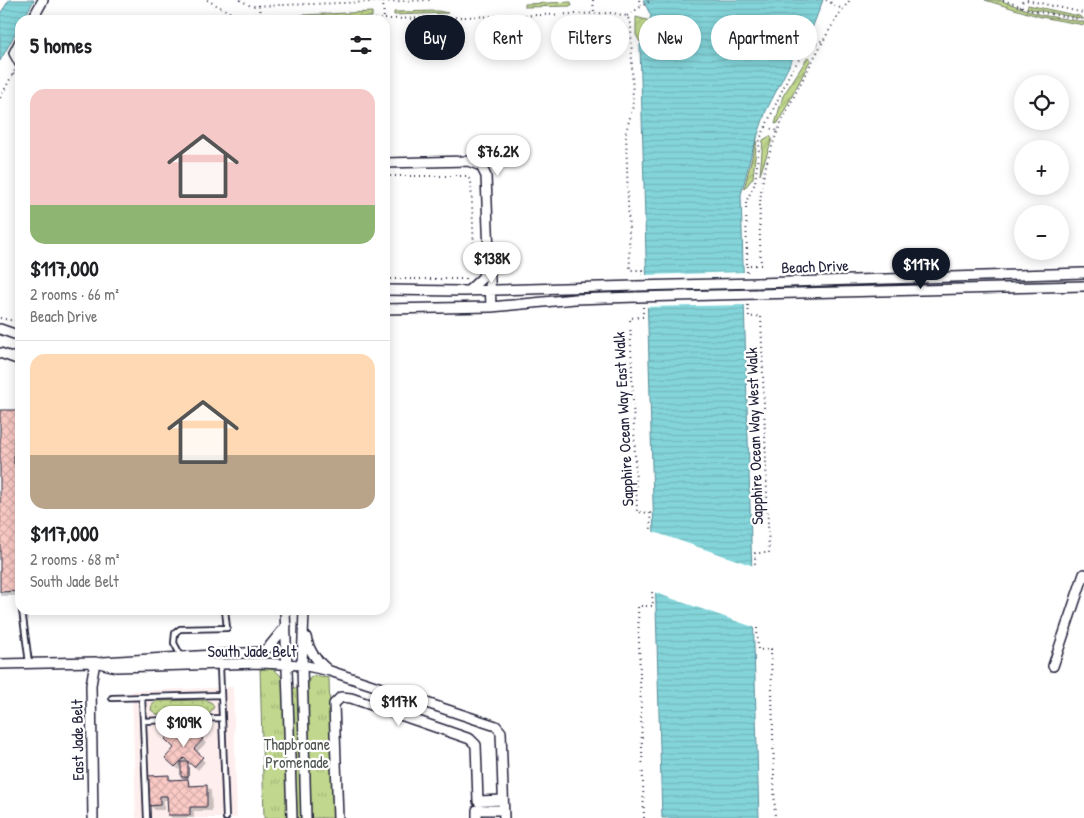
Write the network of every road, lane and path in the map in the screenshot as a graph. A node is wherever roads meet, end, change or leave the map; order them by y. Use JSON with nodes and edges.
{"nodes":[{"id":1,"x":43,"y":0,"type":"edge"},
{"id":2,"x":207,"y":0,"type":"edge"},
{"id":3,"x":240,"y":0,"type":"edge"},
{"id":4,"x":433,"y":0,"type":"edge"},
{"id":5,"x":593,"y":0,"type":"edge"},
{"id":6,"x":639,"y":0,"type":"edge"},
{"id":7,"x":651,"y":0,"type":"edge"},
{"id":8,"x":827,"y":0,"type":"edge"},
{"id":9,"x":850,"y":0,"type":"edge"},
{"id":10,"x":1003,"y":0,"type":"edge"},
{"id":11,"x":1023,"y":0,"type":"edge"},
{"id":12,"x":1028,"y":0,"type":"edge"},
{"id":13,"x":383,"y":2,"type":"junction"},
{"id":14,"x":259,"y":5,"type":"junction"},
{"id":15,"x":643,"y":5,"type":"junction"},
{"id":16,"x":1021,"y":7,"type":"junction"},
{"id":17,"x":842,"y":9,"type":"junction"},
{"id":18,"x":594,"y":14,"type":"junction"},
{"id":19,"x":1084,"y":14,"type":"edge"},
{"id":20,"x":35,"y":15,"type":"edge"},
{"id":21,"x":235,"y":15,"type":"edge"},
{"id":22,"x":260,"y":15,"type":"edge"},
{"id":23,"x":384,"y":15,"type":"edge"},
{"id":24,"x":625,"y":15,"type":"edge"},
{"id":25,"x":628,"y":15,"type":"edge"},
{"id":26,"x":390,"y":19,"type":"edge"},
{"id":27,"x":629,"y":20,"type":"edge"},
{"id":28,"x":1084,"y":20,"type":"edge"},
{"id":29,"x":825,"y":39,"type":"junction"},
{"id":30,"x":15,"y":71,"type":"edge"},
{"id":31,"x":13,"y":74,"type":"joint"},
{"id":32,"x":0,"y":98,"type":"edge"},
{"id":33,"x":765,"y":126,"type":"junction"},
{"id":34,"x":778,"y":131,"type":"junction"},
{"id":35,"x":390,"y":163,"type":"edge"},
{"id":36,"x":390,"y":176,"type":"edge"},
{"id":37,"x":489,"y":259,"type":"junction"},
{"id":38,"x":747,"y":265,"type":"junction"},
{"id":39,"x":748,"y":272,"type":"dead end"},
{"id":40,"x":1084,"y":272,"type":"edge"},
{"id":41,"x":475,"y":274,"type":"dead end"},
{"id":42,"x":642,"y":275,"type":"dead end"},
{"id":43,"x":472,"y":278,"type":"dead end"},
{"id":44,"x":390,"y":279,"type":"edge"},
{"id":45,"x":1084,"y":286,"type":"edge"},
{"id":46,"x":390,"y":290,"type":"edge"},
{"id":47,"x":490,"y":290,"type":"junction"},
{"id":48,"x":468,"y":291,"type":"junction"},
{"id":49,"x":748,"y":305,"type":"dead end"},
{"id":50,"x":491,"y":307,"type":"junction"},
{"id":51,"x":643,"y":308,"type":"dead end"},
{"id":52,"x":390,"y":309,"type":"edge"},
{"id":53,"x":0,"y":318,"type":"edge"},
{"id":54,"x":15,"y":321,"type":"edge"},
{"id":55,"x":0,"y":329,"type":"edge"},
{"id":56,"x":15,"y":334,"type":"edge"},
{"id":57,"x":0,"y":352,"type":"edge"},
{"id":58,"x":15,"y":358,"type":"edge"},
{"id":59,"x":651,"y":531,"type":"dead end"},
{"id":60,"x":755,"y":567,"type":"dead end"},
{"id":61,"x":1084,"y":574,"type":"edge"},
{"id":62,"x":652,"y":592,"type":"dead end"},
{"id":63,"x":23,"y":615,"type":"edge"},
{"id":64,"x":226,"y":615,"type":"edge"},
{"id":65,"x":285,"y":615,"type":"edge"},
{"id":66,"x":304,"y":615,"type":"edge"},
{"id":67,"x":304,"y":624,"type":"junction"},
{"id":68,"x":286,"y":626,"type":"junction"},
{"id":69,"x":757,"y":628,"type":"dead end"},
{"id":70,"x":181,"y":655,"type":"junction"},
{"id":71,"x":95,"y":662,"type":"junction"},
{"id":72,"x":28,"y":663,"type":"junction"},
{"id":73,"x":287,"y":663,"type":"junction"},
{"id":74,"x":0,"y":664,"type":"edge"},
{"id":75,"x":302,"y":665,"type":"junction"},
{"id":76,"x":220,"y":666,"type":"junction"},
{"id":77,"x":1053,"y":666,"type":"dead end"},
{"id":78,"x":181,"y":667,"type":"junction"},
{"id":79,"x":330,"y":671,"type":"junction"},
{"id":80,"x":221,"y":694,"type":"junction"},
{"id":81,"x":142,"y":697,"type":"junction"},
{"id":82,"x":112,"y":698,"type":"dead end"},
{"id":83,"x":222,"y":718,"type":"junction"},
{"id":84,"x":143,"y":721,"type":"junction"},
{"id":85,"x":503,"y":800,"type":"junction"},
{"id":86,"x":504,"y":814,"type":"edge"},
{"id":87,"x":94,"y":818,"type":"edge"},
{"id":88,"x":147,"y":818,"type":"edge"},
{"id":89,"x":226,"y":818,"type":"edge"},
{"id":90,"x":292,"y":818,"type":"edge"},
{"id":91,"x":306,"y":818,"type":"edge"},
{"id":92,"x":338,"y":818,"type":"edge"},
{"id":93,"x":477,"y":818,"type":"edge"},
{"id":94,"x":644,"y":818,"type":"edge"},
{"id":95,"x":775,"y":818,"type":"edge"}],
"edges":[{"from":1,"to":20,"type":"street"},
{"from":2,"to":21,"type":"path"},
{"from":3,"to":14,"type":"path"},
{"from":4,"to":13,"type":"path"},
{"from":5,"to":18,"type":"path"},
{"from":6,"to":15,"type":"path"},
{"from":7,"to":15,"type":"path"},
{"from":8,"to":17,"type":"path"},
{"from":9,"to":17,"type":"path"},
{"from":10,"to":16,"type":"path"},
{"from":11,"to":16,"type":"path"},
{"from":12,"to":19,"type":"path"},
{"from":13,"to":14,"type":"path"},
{"from":13,"to":23,"type":"path"},
{"from":14,"to":22,"type":"path"},
{"from":15,"to":25,"type":"path"},
{"from":16,"to":28,"type":"path"},
{"from":17,"to":29,"type":"path"},
{"from":18,"to":24,"type":"path"},
{"from":18,"to":26,"type":"path"},
{"from":27,"to":42,"type":"path"},
{"from":29,"to":33,"type":"path"},
{"from":29,"to":34,"type":"path"},
{"from":30,"to":31,"type":"path"},
{"from":31,"to":32,"type":"path"},
{"from":33,"to":34,"type":"path"},
{"from":33,"to":38,"type":"path"},
{"from":34,"to":38,"type":"path"},
{"from":35,"to":37,"type":"street"},
{"from":36,"to":41,"type":"path"},
{"from":37,"to":47,"type":"street"},
{"from":37,"to":48,"type":"street"},
{"from":38,"to":39,"type":"path"},
{"from":40,"to":47,"type":"street","name":"Beach Drive","bridge":true},
{"from":43,"to":44,"type":"path"},
{"from":45,"to":50,"type":"street","name":"Beach Drive","bridge":true},
{"from":46,"to":48,"type":"street"},
{"from":47,"to":48,"type":"street"},
{"from":47,"to":50,"type":"street"},
{"from":49,"to":60,"type":"path","name":"Sapphire Ocean Way West Walk"},
{"from":50,"to":52,"type":"street"},
{"from":51,"to":59,"type":"path","name":"Sapphire Ocean Way East Walk"},
{"from":53,"to":54,"type":"path"},
{"from":55,"to":56,"type":"street"},
{"from":57,"to":58,"type":"street"},
{"from":61,"to":77,"type":"street"},
{"from":62,"to":94,"type":"path"},
{"from":63,"to":72,"type":"lane"},
{"from":64,"to":70,"type":"lane"},
{"from":65,"to":68,"type":"street"},
{"from":66,"to":67,"type":"street"},
{"from":67,"to":75,"type":"street"},
{"from":67,"to":79,"type":"street"},
{"from":68,"to":70,"type":"street"},
{"from":68,"to":73,"type":"street"},
{"from":69,"to":95,"type":"path"},
{"from":70,"to":71,"type":"street"},
{"from":70,"to":78,"type":"lane"},
{"from":71,"to":72,"type":"street","name":"South Jade Belt"},
{"from":71,"to":78,"type":"street","name":"South Jade Belt"},
{"from":71,"to":87,"type":"street","name":"East Jade Belt"},
{"from":72,"to":74,"type":"street","name":"South Jade Belt"},
{"from":73,"to":75,"type":"street","name":"South Jade Belt"},
{"from":73,"to":76,"type":"street","name":"South Jade Belt"},
{"from":73,"to":90,"type":"street"},
{"from":75,"to":79,"type":"street","name":"South Jade Belt"},
{"from":75,"to":91,"type":"street"},
{"from":76,"to":78,"type":"street","name":"South Jade Belt"},
{"from":76,"to":80,"type":"lane"},
{"from":79,"to":85,"type":"street","name":"South Jade Belt"},
{"from":80,"to":81,"type":"lane"},
{"from":80,"to":83,"type":"lane"},
{"from":81,"to":82,"type":"lane"},
{"from":81,"to":84,"type":"lane"},
{"from":83,"to":84,"type":"lane"},
{"from":83,"to":89,"type":"lane"},
{"from":84,"to":88,"type":"lane"},
{"from":85,"to":86,"type":"street"},
{"from":85,"to":92,"type":"street"},
{"from":86,"to":93,"type":"street"}]}
